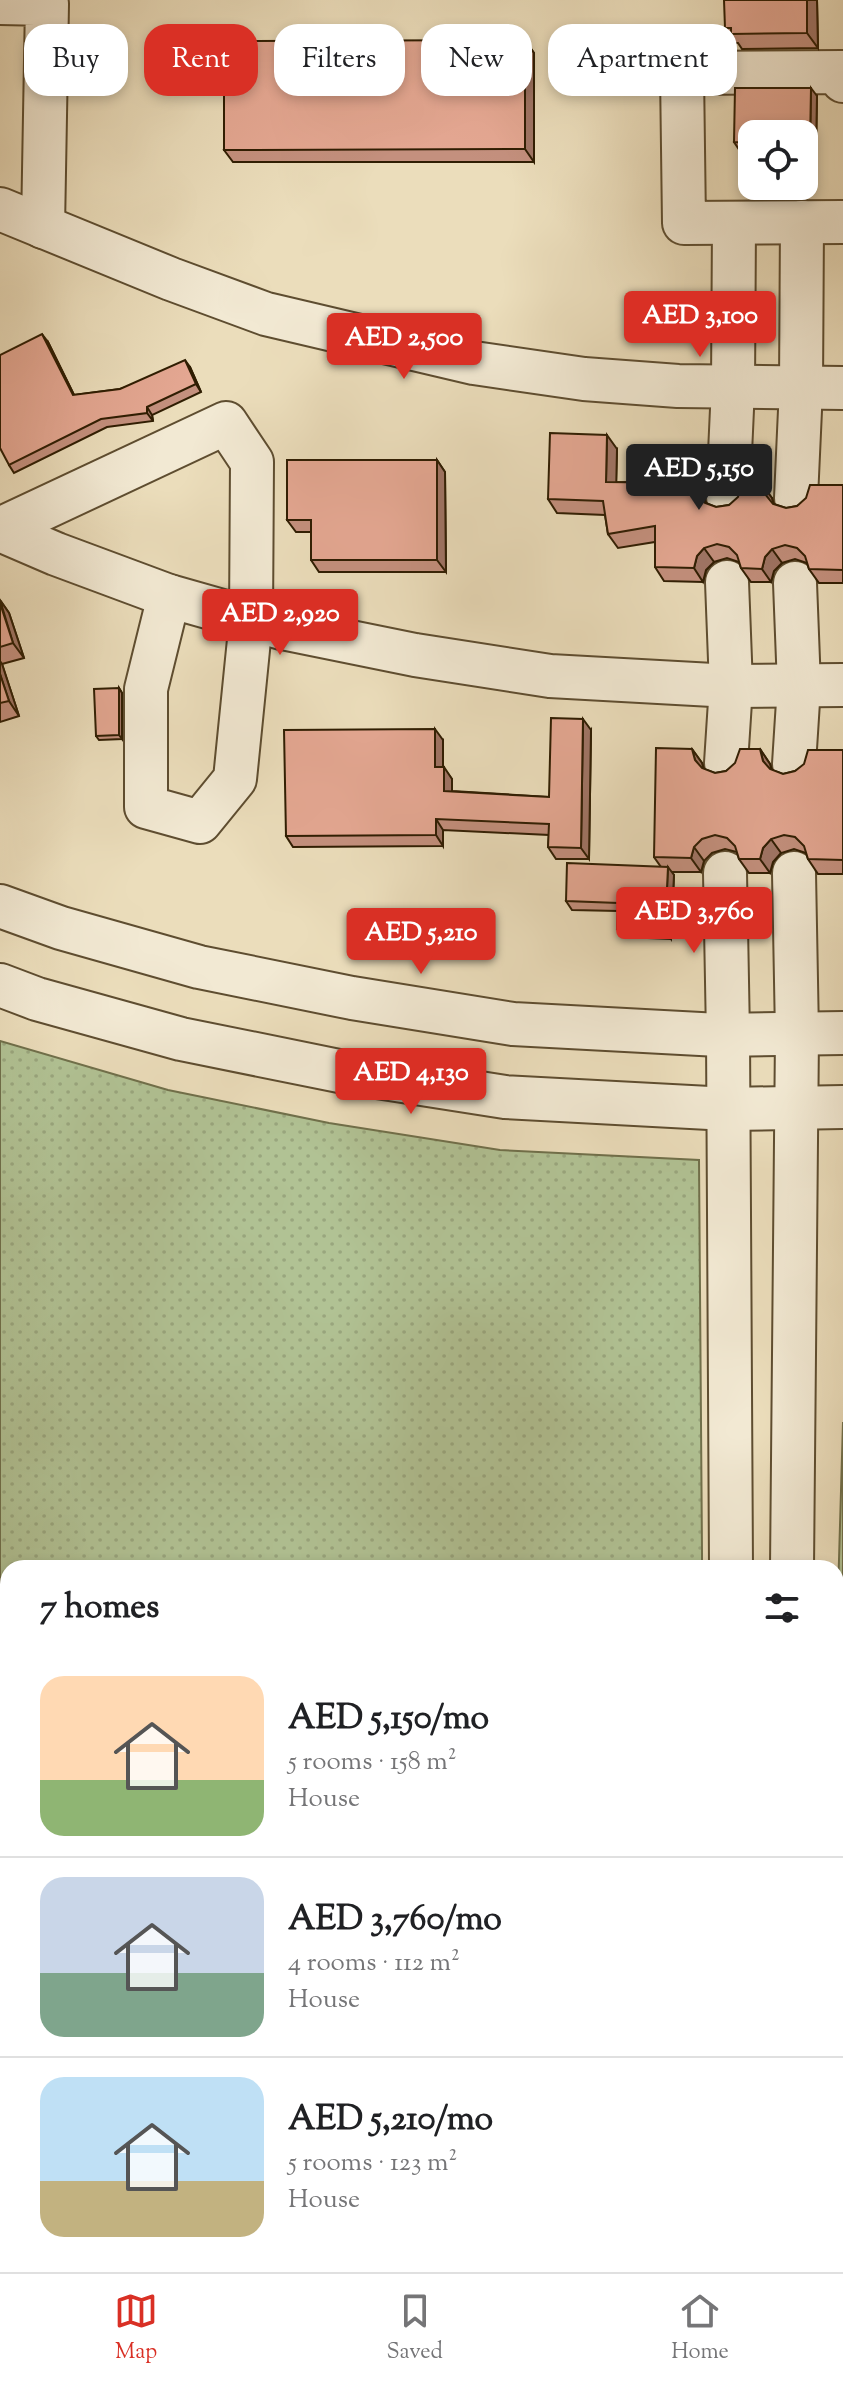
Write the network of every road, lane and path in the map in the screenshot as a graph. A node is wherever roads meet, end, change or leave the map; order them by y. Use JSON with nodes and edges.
{"nodes":[{"id":1,"x":0,"y":3,"type":"edge"},
{"id":2,"x":843,"y":81,"type":"edge"},
{"id":3,"x":0,"y":209,"type":"edge"},
{"id":4,"x":802,"y":222,"type":"junction"},
{"id":5,"x":843,"y":222,"type":"edge"},
{"id":6,"x":734,"y":223,"type":"junction"},
{"id":7,"x":43,"y":227,"type":"junction"},
{"id":8,"x":733,"y":387,"type":"junction"},
{"id":9,"x":801,"y":388,"type":"junction"},
{"id":10,"x":843,"y":388,"type":"edge"},
{"id":11,"x":728,"y":497,"type":"dead end"},
{"id":12,"x":796,"y":498,"type":"dead end"},
{"id":13,"x":0,"y":530,"type":"edge"},
{"id":14,"x":727,"y":582,"type":"dead end"},
{"id":15,"x":795,"y":583,"type":"dead end"},
{"id":16,"x":169,"y":596,"type":"junction"},
{"id":17,"x":251,"y":620,"type":"junction"},
{"id":18,"x":843,"y":685,"type":"edge"},
{"id":19,"x":731,"y":686,"type":"junction"},
{"id":20,"x":799,"y":686,"type":"junction"},
{"id":21,"x":726,"y":763,"type":"dead end"},
{"id":22,"x":794,"y":764,"type":"dead end"},
{"id":23,"x":725,"y":873,"type":"dead end"},
{"id":24,"x":794,"y":873,"type":"dead end"},
{"id":25,"x":0,"y":906,"type":"edge"},
{"id":26,"x":0,"y":985,"type":"edge"},
{"id":27,"x":843,"y":1033,"type":"edge"},
{"id":28,"x":797,"y":1034,"type":"junction"},
{"id":29,"x":728,"y":1035,"type":"junction"},
{"id":30,"x":843,"y":1107,"type":"edge"},
{"id":31,"x":728,"y":1109,"type":"junction"},
{"id":32,"x":796,"y":1109,"type":"junction"},
{"id":33,"x":731,"y":1560,"type":"edge"},
{"id":34,"x":792,"y":1560,"type":"edge"}],
"edges":[{"from":1,"to":7,"type":"street"},
{"from":2,"to":6,"type":"street"},
{"from":3,"to":7,"type":"street"},
{"from":4,"to":5,"type":"street"},
{"from":4,"to":6,"type":"street"},
{"from":4,"to":9,"type":"street"},
{"from":6,"to":8,"type":"street"},
{"from":7,"to":8,"type":"street"},
{"from":8,"to":9,"type":"street"},
{"from":8,"to":11,"type":"street"},
{"from":9,"to":10,"type":"street"},
{"from":9,"to":12,"type":"street"},
{"from":13,"to":16,"type":"street"},
{"from":13,"to":17,"type":"street"},
{"from":14,"to":19,"type":"street"},
{"from":15,"to":20,"type":"street"},
{"from":16,"to":17,"type":"street"},
{"from":16,"to":17,"type":"street"},
{"from":17,"to":19,"type":"street"},
{"from":18,"to":20,"type":"street"},
{"from":19,"to":20,"type":"street"},
{"from":19,"to":21,"type":"street"},
{"from":20,"to":22,"type":"street"},
{"from":23,"to":29,"type":"street"},
{"from":24,"to":28,"type":"street"},
{"from":25,"to":29,"type":"street"},
{"from":26,"to":31,"type":"street"},
{"from":27,"to":28,"type":"street"},
{"from":28,"to":29,"type":"street"},
{"from":28,"to":32,"type":"street"},
{"from":29,"to":31,"type":"street"},
{"from":30,"to":32,"type":"street"},
{"from":31,"to":32,"type":"street"},
{"from":31,"to":33,"type":"street"},
{"from":32,"to":34,"type":"street"}]}
